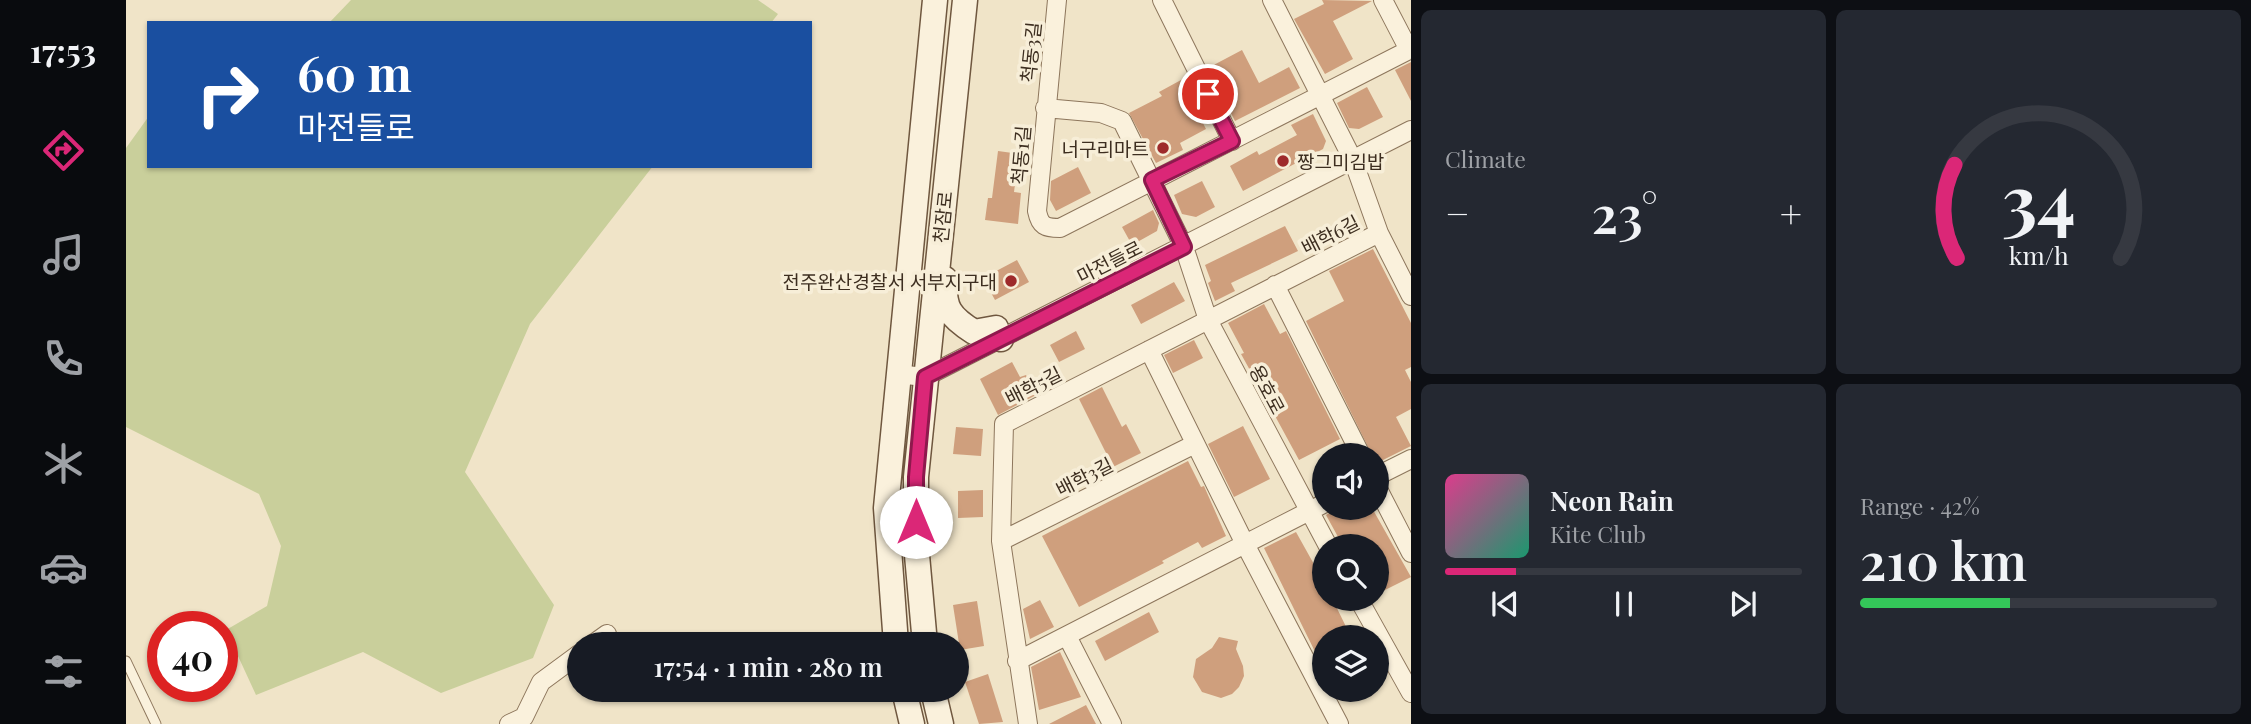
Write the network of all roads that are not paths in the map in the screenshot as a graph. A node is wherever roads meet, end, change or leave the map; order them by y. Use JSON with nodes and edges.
{"nodes":[{"id":1,"x":935,"y":0,"type":"edge"},
{"id":2,"x":965,"y":0,"type":"edge"},
{"id":3,"x":1057,"y":0,"type":"edge"},
{"id":4,"x":1161,"y":0,"type":"edge"},
{"id":5,"x":1383,"y":0,"type":"edge"},
{"id":6,"x":1273,"y":1,"type":"edge"},
{"id":7,"x":1410,"y":49,"type":"edge"},
{"id":8,"x":1320,"y":94,"type":"junction"},
{"id":9,"x":1045,"y":108,"type":"junction"},
{"id":10,"x":1411,"y":130,"type":"edge"},
{"id":11,"x":1232,"y":141,"type":"junction"},
{"id":12,"x":1353,"y":160,"type":"junction"},
{"id":13,"x":1152,"y":180,"type":"junction"},
{"id":14,"x":1379,"y":233,"type":"junction"},
{"id":15,"x":1184,"y":247,"type":"junction"},
{"id":16,"x":936,"y":272,"type":"junction"},
{"id":17,"x":1275,"y":285,"type":"junction"},
{"id":18,"x":1411,"y":296,"type":"edge"},
{"id":19,"x":1208,"y":320,"type":"junction"},
{"id":20,"x":1001,"y":339,"type":"junction"},
{"id":21,"x":1149,"y":350,"type":"junction"},
{"id":22,"x":897,"y":374,"type":"junction"},
{"id":23,"x":925,"y":377,"type":"junction"},
{"id":24,"x":1355,"y":443,"type":"edge"},
{"id":25,"x":1195,"y":444,"type":"junction"},
{"id":26,"x":1411,"y":459,"type":"edge"},
{"id":27,"x":1389,"y":470,"type":"edge"},
{"id":28,"x":1312,"y":510,"type":"edge"},
{"id":29,"x":1389,"y":510,"type":"edge"},
{"id":30,"x":1308,"y":512,"type":"junction"},
{"id":31,"x":1321,"y":534,"type":"edge"},
{"id":32,"x":1001,"y":541,"type":"junction"},
{"id":33,"x":1245,"y":544,"type":"junction"},
{"id":34,"x":1411,"y":553,"type":"edge"},
{"id":35,"x":1365,"y":611,"type":"edge"},
{"id":36,"x":895,"y":632,"type":"edge"},
{"id":37,"x":924,"y":632,"type":"edge"},
{"id":38,"x":1067,"y":636,"type":"junction"},
{"id":39,"x":126,"y":661,"type":"edge"},
{"id":40,"x":1017,"y":661,"type":"junction"},
{"id":41,"x":567,"y":663,"type":"edge"},
{"id":42,"x":1411,"y":692,"type":"edge"},
{"id":43,"x":907,"y":702,"type":"edge"},
{"id":44,"x":936,"y":702,"type":"edge"},
{"id":45,"x":156,"y":724,"type":"edge"},
{"id":46,"x":509,"y":724,"type":"edge"},
{"id":47,"x":912,"y":724,"type":"edge"},
{"id":48,"x":941,"y":724,"type":"edge"},
{"id":49,"x":1028,"y":724,"type":"edge"},
{"id":50,"x":1112,"y":724,"type":"edge"},
{"id":51,"x":1339,"y":724,"type":"edge"}],
"edges":[{"from":1,"to":22,"type":"street","name":"천잠로"},
{"from":2,"to":16,"type":"street","name":"천잠로"},
{"from":3,"to":9,"type":"street","name":"척동3길"},
{"from":4,"to":11,"type":"street"},
{"from":5,"to":7,"type":"street","name":"척동1길"},
{"from":6,"to":8,"type":"street"},
{"from":7,"to":8,"type":"street","name":"척동1길"},
{"from":8,"to":11,"type":"street","name":"척동1길"},
{"from":8,"to":12,"type":"street"},
{"from":9,"to":13,"type":"street","name":"척동1길"},
{"from":9,"to":13,"type":"street","name":"척동1길"},
{"from":10,"to":12,"type":"street","name":"마전들로"},
{"from":11,"to":13,"type":"street","name":"척동1길"},
{"from":12,"to":14,"type":"street"},
{"from":12,"to":15,"type":"street","name":"마전들로"},
{"from":13,"to":15,"type":"street","name":"용호로"},
{"from":14,"to":17,"type":"street","name":"배학6길"},
{"from":14,"to":18,"type":"street","name":"배학6길"},
{"from":15,"to":19,"type":"street","name":"용호로"},
{"from":15,"to":20,"type":"street","name":"마전들로"},
{"from":16,"to":20,"type":"street"},
{"from":16,"to":23,"type":"street","name":"천잠로"},
{"from":17,"to":19,"type":"street","name":"배학6길"},
{"from":17,"to":24,"type":"street"},
{"from":19,"to":21,"type":"street","name":"배학5길"},
{"from":19,"to":30,"type":"street","name":"용호로"},
{"from":20,"to":23,"type":"street","name":"마전들로"},
{"from":21,"to":25,"type":"street"},
{"from":21,"to":32,"type":"street","name":"배학5길"},
{"from":22,"to":23,"type":"street"},
{"from":22,"to":36,"type":"street","name":"천잠로"},
{"from":23,"to":37,"type":"street","name":"천잠로"},
{"from":25,"to":32,"type":"street","name":"배학3길"},
{"from":25,"to":33,"type":"street"},
{"from":26,"to":27,"type":"street"},
{"from":28,"to":30,"type":"street"},
{"from":29,"to":34,"type":"street"},
{"from":30,"to":31,"type":"street","name":"용호로"},
{"from":30,"to":33,"type":"street"},
{"from":32,"to":40,"type":"street"},
{"from":33,"to":38,"type":"street"},
{"from":33,"to":51,"type":"street"},
{"from":35,"to":42,"type":"street"},
{"from":38,"to":40,"type":"street"},
{"from":38,"to":50,"type":"street"},
{"from":39,"to":45,"type":"lane"},
{"from":40,"to":49,"type":"street"},
{"from":41,"to":46,"type":"street"},
{"from":43,"to":47,"type":"street"},
{"from":44,"to":48,"type":"street"}]}
